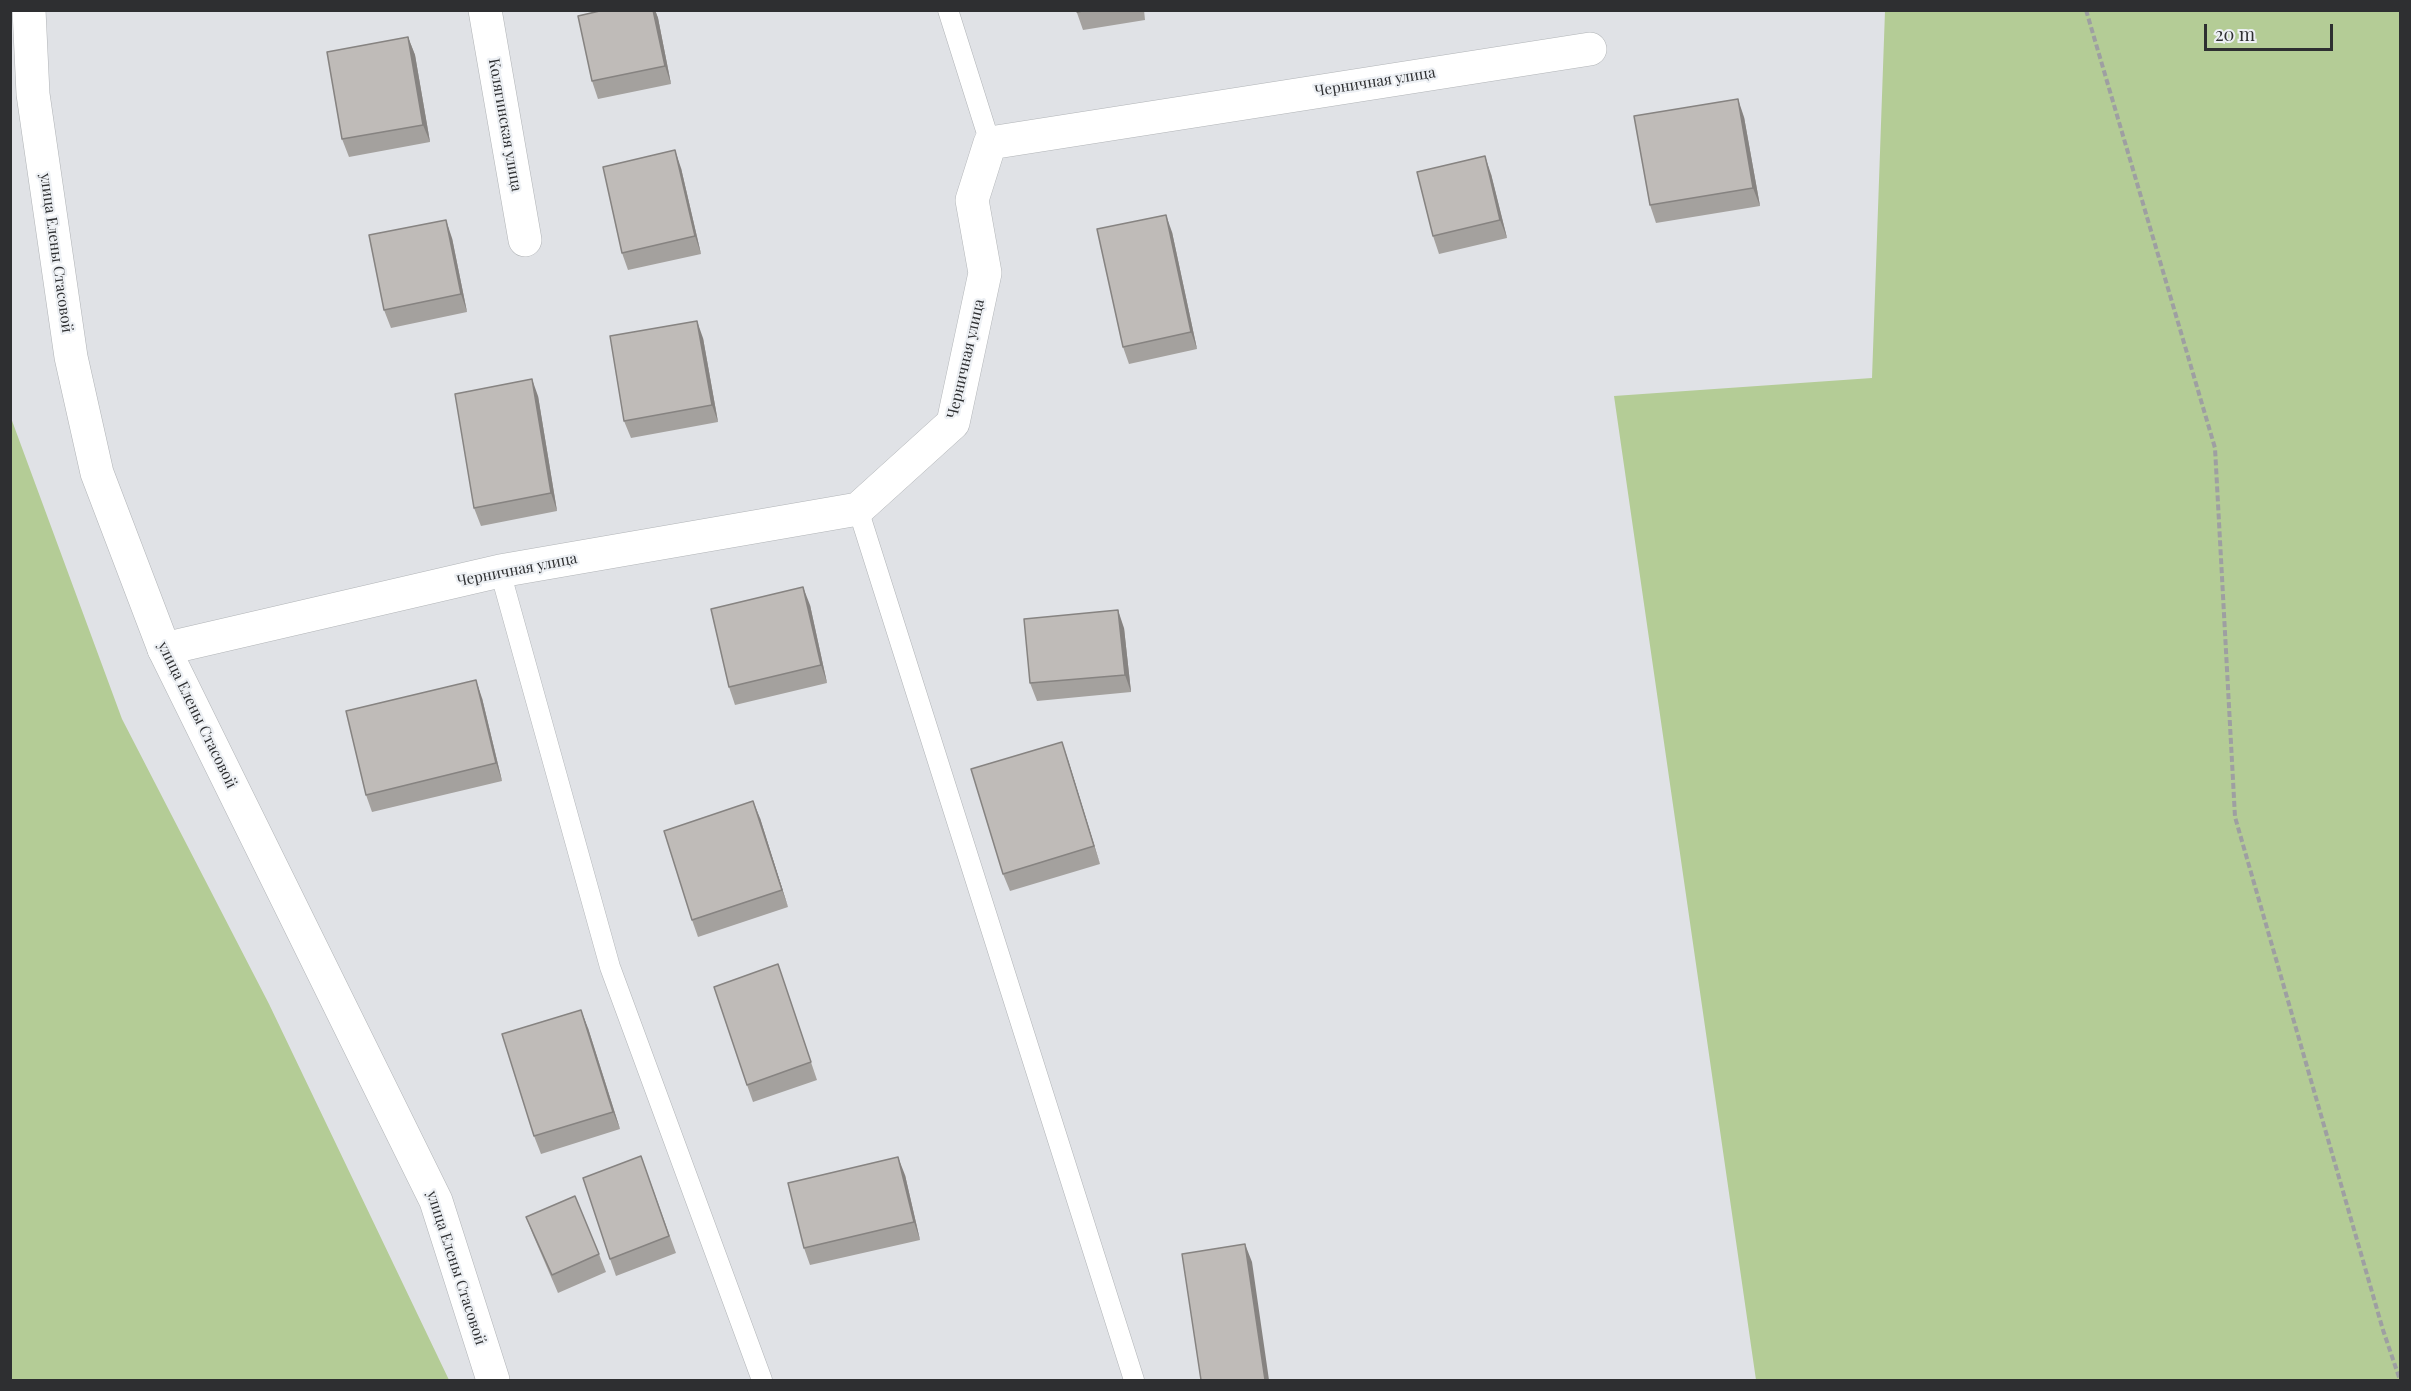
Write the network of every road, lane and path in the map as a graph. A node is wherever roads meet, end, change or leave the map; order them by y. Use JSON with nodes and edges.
{"nodes":[{"id":1,"x":29,"y":10,"type":"edge"},
{"id":2,"x":485,"y":10,"type":"edge"},
{"id":3,"x":948,"y":10,"type":"edge"},
{"id":4,"x":2086,"y":10,"type":"edge"},
{"id":5,"x":1590,"y":49,"type":"dead end"},
{"id":6,"x":990,"y":142,"type":"junction"},
{"id":7,"x":525,"y":240,"type":"dead end"},
{"id":8,"x":858,"y":509,"type":"junction"},
{"id":9,"x":500,"y":571,"type":"junction"},
{"id":10,"x":164,"y":649,"type":"junction"},
{"id":11,"x":493,"y":1380,"type":"edge"},
{"id":12,"x":762,"y":1380,"type":"edge"},
{"id":13,"x":1134,"y":1380,"type":"edge"},
{"id":14,"x":2400,"y":1380,"type":"edge"}],
"edges":[{"from":1,"to":10,"type":"street","name":"улица Елены Стасовой"},
{"from":2,"to":7,"type":"street","name":"Колягинская улица"},
{"from":3,"to":6,"type":"lane"},
{"from":4,"to":14,"type":"path"},
{"from":5,"to":6,"type":"street","name":"Черничная улица"},
{"from":6,"to":8,"type":"street","name":"Черничная улица"},
{"from":8,"to":9,"type":"street","name":"Черничная улица"},
{"from":8,"to":13,"type":"lane"},
{"from":9,"to":10,"type":"street","name":"Черничная улица"},
{"from":9,"to":12,"type":"lane"},
{"from":10,"to":11,"type":"street","name":"улица Елены Стасовой"}]}
